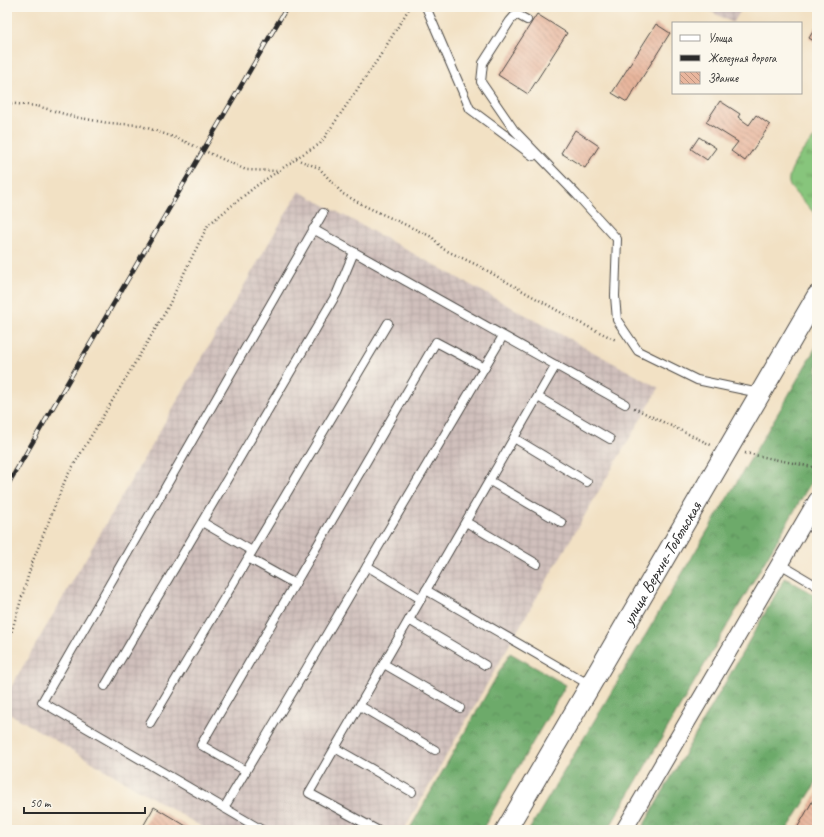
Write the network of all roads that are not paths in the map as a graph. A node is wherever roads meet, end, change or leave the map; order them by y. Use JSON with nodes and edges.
{"nodes":[{"id":1,"x":426,"y":7,"type":"edge"},
{"id":2,"x":527,"y":20,"type":"dead end"},
{"id":3,"x":552,"y":169,"type":"junction"},
{"id":4,"x":323,"y":213,"type":"dead end"},
{"id":5,"x":313,"y":229,"type":"junction"},
{"id":6,"x":354,"y":252,"type":"junction"},
{"id":7,"x":817,"y":296,"type":"edge"},
{"id":8,"x":388,"y":324,"type":"dead end"},
{"id":9,"x":504,"y":336,"type":"junction"},
{"id":10,"x":556,"y":366,"type":"junction"},
{"id":11,"x":485,"y":368,"type":"junction"},
{"id":12,"x":760,"y":393,"type":"junction"},
{"id":13,"x":538,"y":397,"type":"junction"},
{"id":14,"x":625,"y":404,"type":"dead end"},
{"id":15,"x":514,"y":438,"type":"junction"},
{"id":16,"x":610,"y":439,"type":"dead end"},
{"id":17,"x":490,"y":481,"type":"junction"},
{"id":18,"x":588,"y":482,"type":"dead end"},
{"id":19,"x":817,"y":500,"type":"edge"},
{"id":20,"x":202,"y":522,"type":"junction"},
{"id":21,"x":466,"y":522,"type":"junction"},
{"id":22,"x":562,"y":523,"type":"dead end"},
{"id":23,"x":250,"y":554,"type":"junction"},
{"id":24,"x":537,"y":564,"type":"dead end"},
{"id":25,"x":780,"y":564,"type":"junction"},
{"id":26,"x":367,"y":566,"type":"junction"},
{"id":27,"x":295,"y":584,"type":"junction"},
{"id":28,"x":817,"y":586,"type":"edge"},
{"id":29,"x":426,"y":590,"type":"junction"},
{"id":30,"x":422,"y":599,"type":"junction"},
{"id":31,"x":410,"y":620,"type":"junction"},
{"id":32,"x":384,"y":664,"type":"junction"},
{"id":33,"x":485,"y":665,"type":"dead end"},
{"id":34,"x":590,"y":685,"type":"junction"},
{"id":35,"x":105,"y":686,"type":"dead end"},
{"id":36,"x":360,"y":706,"type":"junction"},
{"id":37,"x":460,"y":708,"type":"dead end"},
{"id":38,"x":150,"y":723,"type":"dead end"},
{"id":39,"x":335,"y":748,"type":"junction"},
{"id":40,"x":434,"y":750,"type":"dead end"},
{"id":41,"x":246,"y":771,"type":"junction"},
{"id":42,"x":412,"y":792,"type":"dead end"},
{"id":43,"x":224,"y":808,"type":"junction"},
{"id":44,"x":262,"y":830,"type":"edge"},
{"id":45,"x":377,"y":830,"type":"edge"},
{"id":46,"x":506,"y":830,"type":"edge"},
{"id":47,"x":624,"y":830,"type":"edge"}],
"edges":[{"from":1,"to":3,"type":"lane"},
{"from":2,"to":3,"type":"lane"},
{"from":3,"to":12,"type":"lane"},
{"from":4,"to":5,"type":"lane"},
{"from":5,"to":6,"type":"lane"},
{"from":5,"to":43,"type":"lane"},
{"from":6,"to":9,"type":"lane"},
{"from":6,"to":20,"type":"lane"},
{"from":7,"to":12,"type":"street","name":"улица Верхне-Тобольская"},
{"from":8,"to":23,"type":"lane"},
{"from":9,"to":10,"type":"lane"},
{"from":9,"to":11,"type":"lane"},
{"from":10,"to":13,"type":"lane"},
{"from":10,"to":14,"type":"lane"},
{"from":11,"to":26,"type":"lane"},
{"from":11,"to":27,"type":"lane"},
{"from":12,"to":34,"type":"street","name":"улица Верхне-Тобольская"},
{"from":13,"to":15,"type":"lane"},
{"from":13,"to":16,"type":"lane"},
{"from":15,"to":17,"type":"lane"},
{"from":15,"to":18,"type":"lane"},
{"from":17,"to":21,"type":"lane"},
{"from":17,"to":22,"type":"lane"},
{"from":19,"to":25,"type":"street"},
{"from":20,"to":23,"type":"lane"},
{"from":20,"to":35,"type":"lane"},
{"from":21,"to":24,"type":"lane"},
{"from":21,"to":29,"type":"lane"},
{"from":23,"to":27,"type":"lane"},
{"from":23,"to":38,"type":"lane"},
{"from":25,"to":28,"type":"lane"},
{"from":25,"to":47,"type":"street"},
{"from":26,"to":30,"type":"lane"},
{"from":26,"to":41,"type":"lane"},
{"from":27,"to":41,"type":"lane"},
{"from":29,"to":30,"type":"lane"},
{"from":29,"to":34,"type":"lane"},
{"from":30,"to":31,"type":"lane"},
{"from":31,"to":32,"type":"lane"},
{"from":31,"to":33,"type":"lane"},
{"from":32,"to":36,"type":"lane"},
{"from":32,"to":37,"type":"lane"},
{"from":34,"to":46,"type":"street","name":"улица Верхне-Тобольская"},
{"from":36,"to":39,"type":"lane"},
{"from":36,"to":40,"type":"lane"},
{"from":39,"to":42,"type":"lane"},
{"from":39,"to":45,"type":"lane"},
{"from":41,"to":43,"type":"lane"},
{"from":43,"to":44,"type":"lane"}]}
